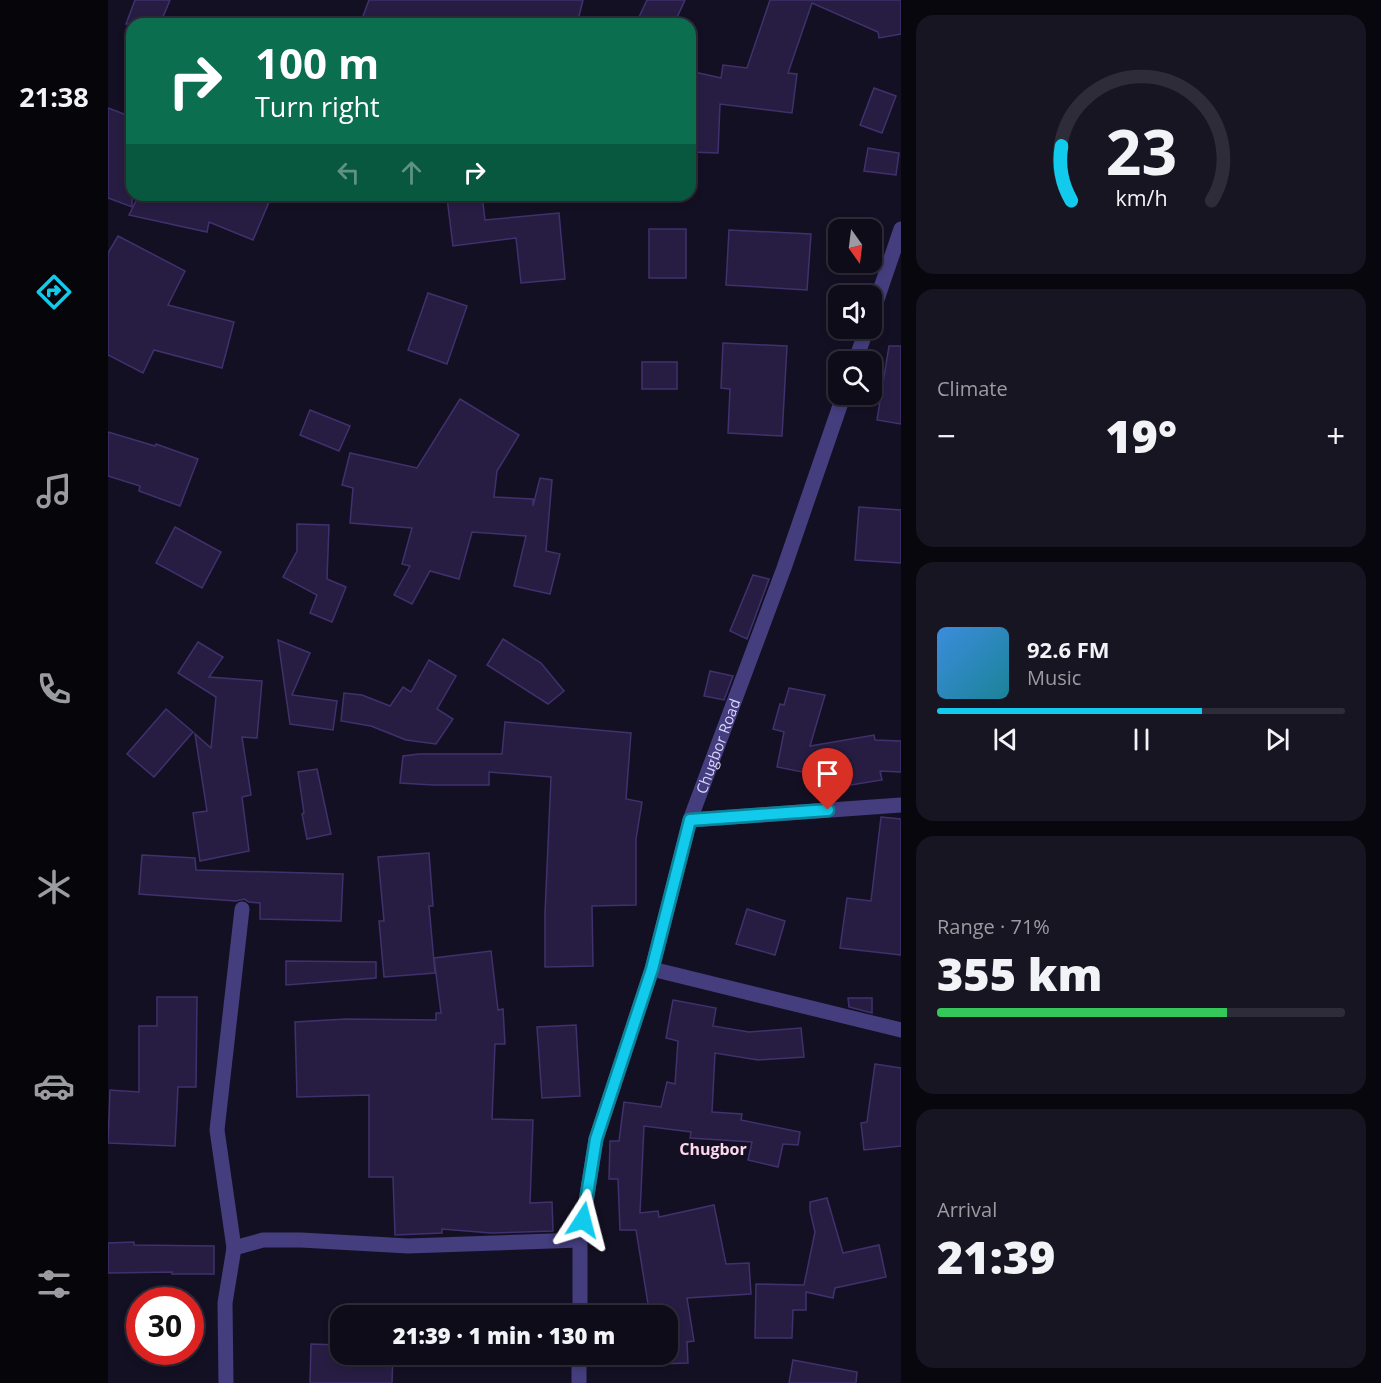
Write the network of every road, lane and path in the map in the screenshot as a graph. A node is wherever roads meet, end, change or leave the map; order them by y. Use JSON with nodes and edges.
{"nodes":[{"id":1,"x":901,"y":229,"type":"edge"},
{"id":2,"x":882,"y":285,"type":"edge"},
{"id":3,"x":840,"y":405,"type":"edge"},
{"id":4,"x":901,"y":805,"type":"edge"},
{"id":5,"x":690,"y":820,"type":"junction"},
{"id":6,"x":242,"y":909,"type":"dead end"},
{"id":7,"x":652,"y":969,"type":"junction"},
{"id":8,"x":901,"y":1030,"type":"edge"},
{"id":9,"x":580,"y":1240,"type":"junction"},
{"id":10,"x":234,"y":1248,"type":"junction"},
{"id":11,"x":580,"y":1305,"type":"edge"},
{"id":12,"x":579,"y":1365,"type":"edge"},
{"id":13,"x":226,"y":1383,"type":"edge"},
{"id":14,"x":579,"y":1383,"type":"edge"}],
"edges":[{"from":1,"to":2,"type":"street"},
{"from":3,"to":5,"type":"street","name":"Chugbor Road"},
{"from":4,"to":5,"type":"street"},
{"from":5,"to":7,"type":"street","name":"Chugbor Road"},
{"from":6,"to":10,"type":"street"},
{"from":7,"to":8,"type":"street"},
{"from":7,"to":9,"type":"street","name":"Chugbor Road"},
{"from":9,"to":10,"type":"street"},
{"from":9,"to":11,"type":"street","name":"Chugbor Road"},
{"from":10,"to":13,"type":"street"},
{"from":12,"to":14,"type":"street"}]}
